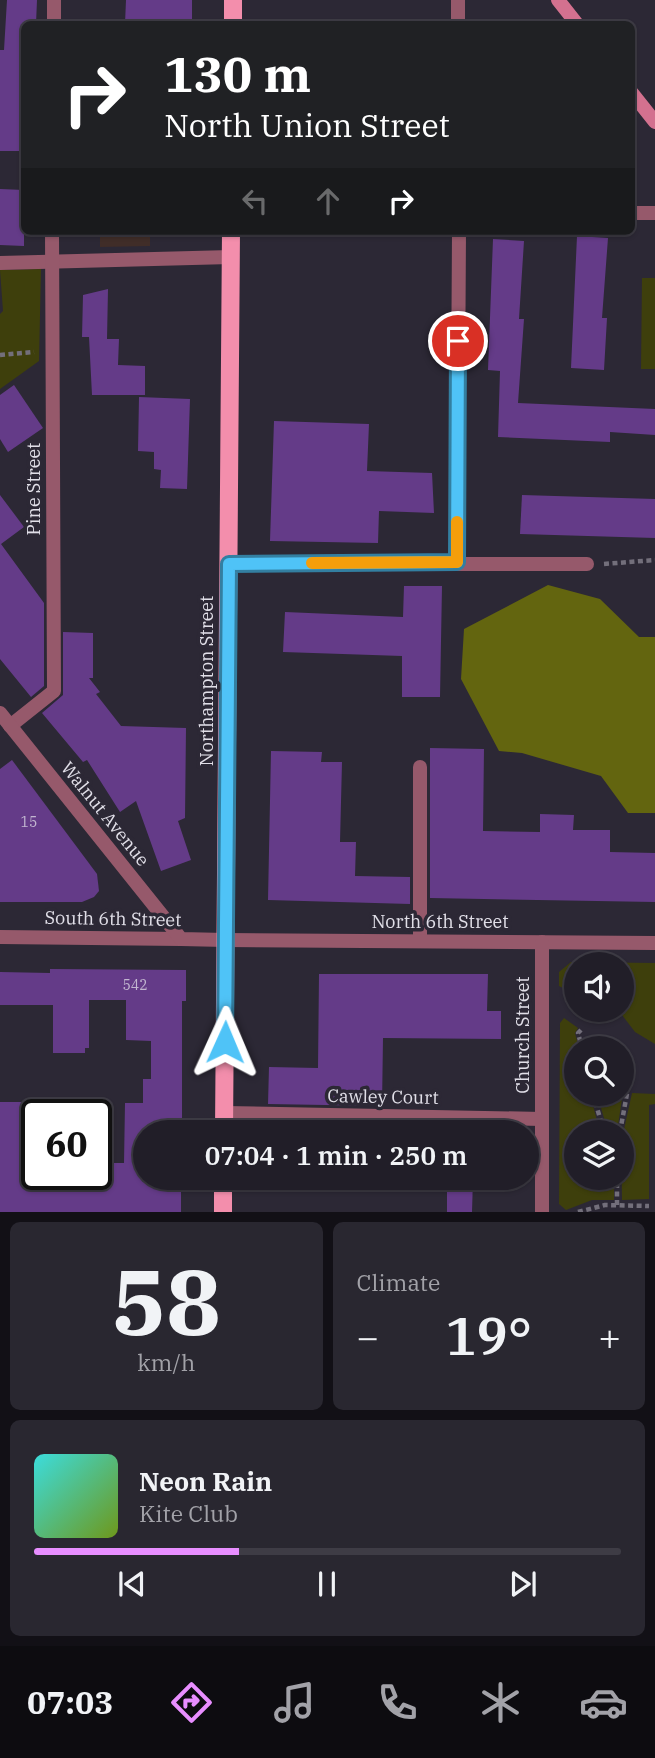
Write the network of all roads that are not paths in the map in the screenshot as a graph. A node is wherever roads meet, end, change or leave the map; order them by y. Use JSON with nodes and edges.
{"nodes":[{"id":1,"x":54,"y":0,"type":"edge"},
{"id":2,"x":233,"y":0,"type":"edge"},
{"id":3,"x":458,"y":0,"type":"edge"},
{"id":4,"x":558,"y":0,"type":"edge"},
{"id":5,"x":54,"y":21,"type":"edge"},
{"id":6,"x":233,"y":21,"type":"edge"},
{"id":7,"x":458,"y":21,"type":"edge"},
{"id":8,"x":575,"y":21,"type":"edge"},
{"id":9,"x":635,"y":97,"type":"edge"},
{"id":10,"x":655,"y":122,"type":"edge"},
{"id":11,"x":635,"y":213,"type":"edge"},
{"id":12,"x":655,"y":213,"type":"edge"},
{"id":13,"x":52,"y":235,"type":"edge"},
{"id":14,"x":231,"y":235,"type":"edge"},
{"id":15,"x":459,"y":235,"type":"edge"},
{"id":16,"x":231,"y":257,"type":"junction"},
{"id":17,"x":51,"y":262,"type":"junction"},
{"id":18,"x":0,"y":263,"type":"edge"},
{"id":19,"x":457,"y":562,"type":"junction"},
{"id":20,"x":229,"y":564,"type":"junction"},
{"id":21,"x":587,"y":564,"type":"dead end"},
{"id":22,"x":0,"y":713,"type":"edge"},
{"id":23,"x":10,"y":726,"type":"junction"},
{"id":24,"x":420,"y":767,"type":"dead end"},
{"id":25,"x":0,"y":937,"type":"edge"},
{"id":26,"x":181,"y":939,"type":"junction"},
{"id":27,"x":225,"y":940,"type":"junction"},
{"id":28,"x":420,"y":942,"type":"junction"},
{"id":29,"x":542,"y":942,"type":"junction"},
{"id":30,"x":655,"y":943,"type":"edge"},
{"id":31,"x":224,"y":1113,"type":"junction"},
{"id":32,"x":542,"y":1119,"type":"junction"},
{"id":33,"x":224,"y":1120,"type":"edge"},
{"id":34,"x":223,"y":1190,"type":"edge"},
{"id":35,"x":223,"y":1212,"type":"edge"},
{"id":36,"x":542,"y":1212,"type":"edge"}],
"edges":[{"from":1,"to":5,"type":"street"},
{"from":2,"to":6,"type":"main road"},
{"from":3,"to":7,"type":"street"},
{"from":4,"to":8,"type":"main road"},
{"from":9,"to":10,"type":"main road"},
{"from":11,"to":12,"type":"street"},
{"from":13,"to":17,"type":"street","name":"Pine Street"},
{"from":14,"to":16,"type":"main road","name":"Northampton Street"},
{"from":15,"to":19,"type":"street"},
{"from":16,"to":17,"type":"street"},
{"from":16,"to":20,"type":"main road","name":"Northampton Street"},
{"from":17,"to":18,"type":"street"},
{"from":17,"to":23,"type":"street","name":"Pine Street"},
{"from":19,"to":20,"type":"street"},
{"from":19,"to":21,"type":"street"},
{"from":20,"to":27,"type":"main road","name":"Northampton Street"},
{"from":22,"to":23,"type":"street","name":"Walnut Avenue"},
{"from":23,"to":26,"type":"street","name":"Walnut Avenue"},
{"from":24,"to":28,"type":"street"},
{"from":25,"to":26,"type":"street","name":"South 6th Street"},
{"from":26,"to":27,"type":"street","name":"South 6th Street"},
{"from":27,"to":28,"type":"street","name":"North 6th Street"},
{"from":27,"to":31,"type":"main road","name":"Northampton Street"},
{"from":28,"to":29,"type":"street","name":"North 6th Street"},
{"from":29,"to":30,"type":"street","name":"North 6th Street"},
{"from":29,"to":32,"type":"street","name":"Church Street"},
{"from":31,"to":32,"type":"street","name":"Cawley Court"},
{"from":31,"to":33,"type":"main road","name":"Northampton Street"},
{"from":32,"to":36,"type":"street","name":"Church Street"},
{"from":34,"to":35,"type":"main road"}]}
